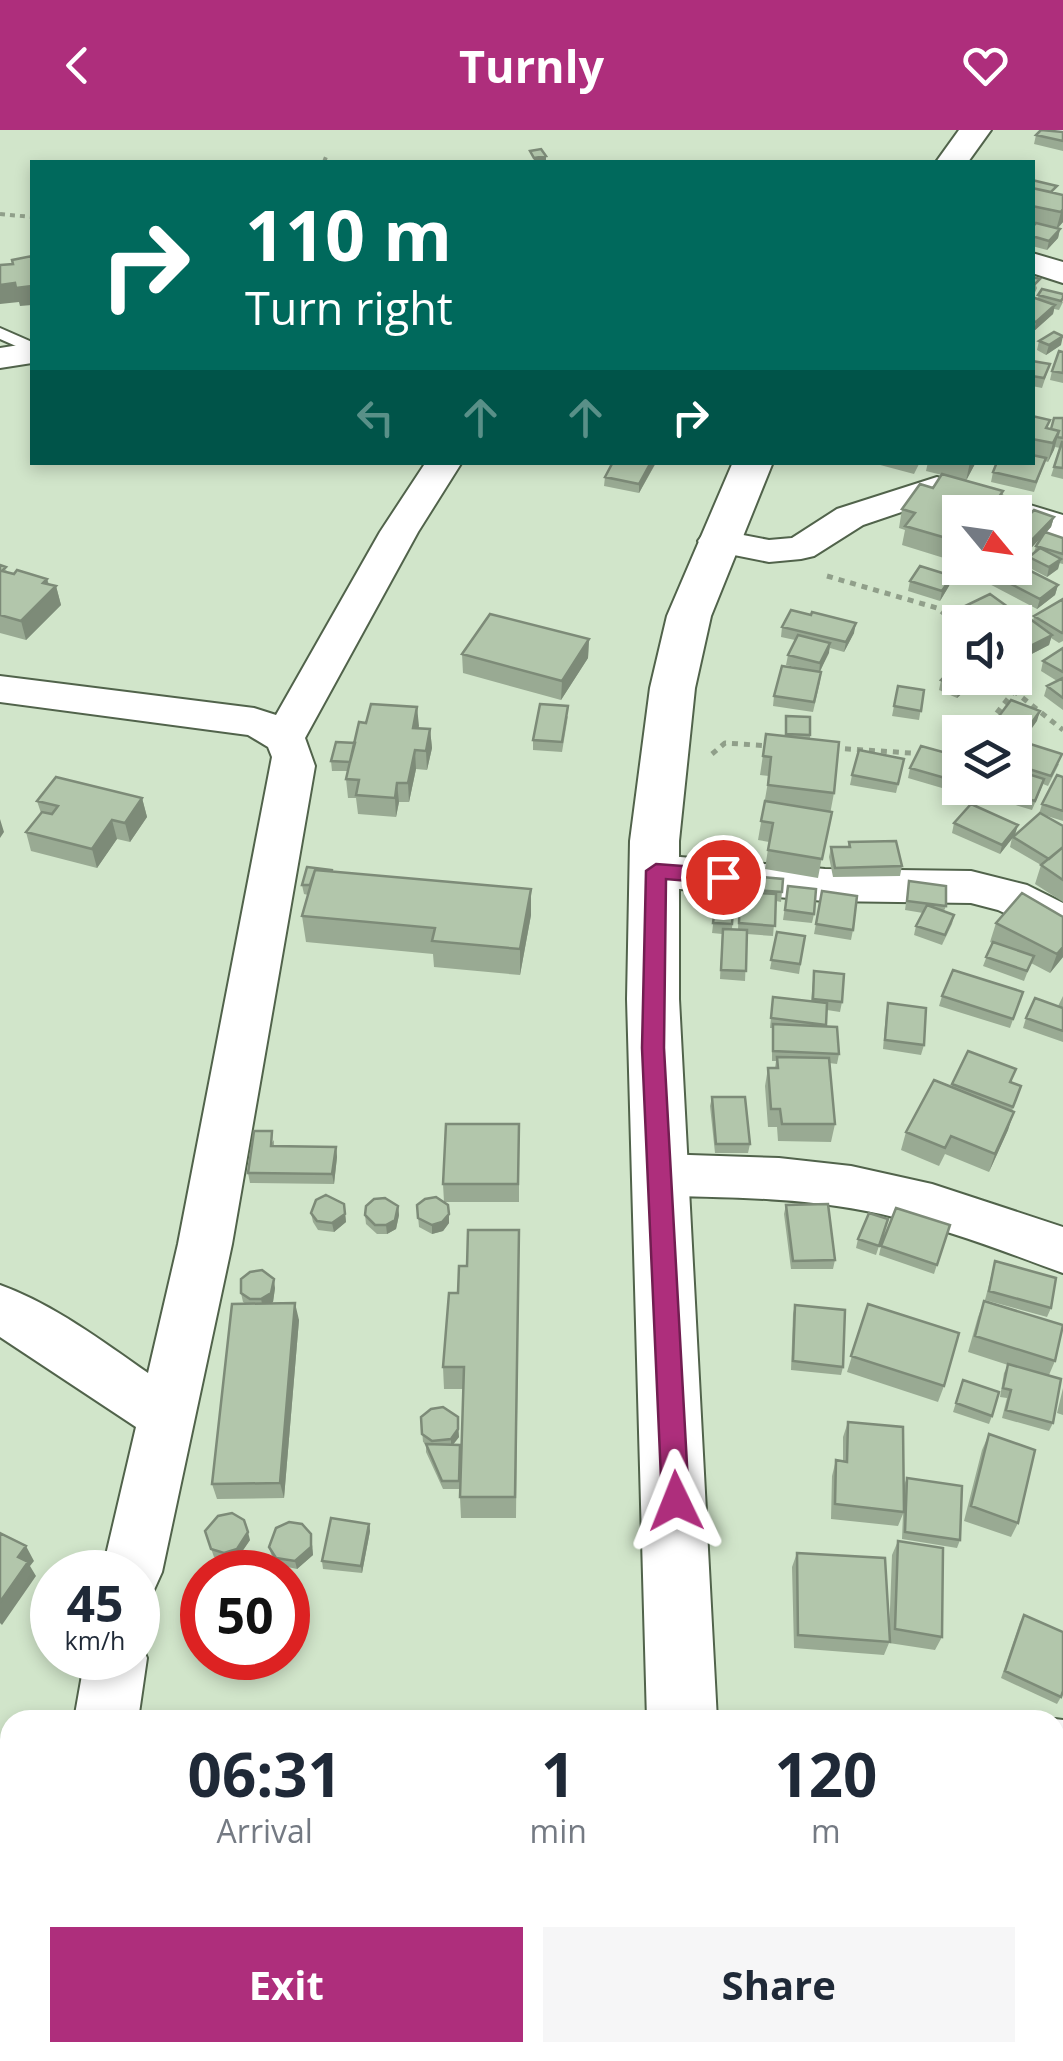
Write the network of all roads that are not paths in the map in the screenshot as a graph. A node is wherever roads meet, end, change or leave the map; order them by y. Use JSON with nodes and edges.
{"nodes":[{"id":1,"x":975,"y":130,"type":"edge"},
{"id":2,"x":953,"y":160,"type":"edge"},
{"id":3,"x":1035,"y":263,"type":"edge"},
{"id":4,"x":1063,"y":273,"type":"edge"},
{"id":5,"x":0,"y":332,"type":"edge"},
{"id":6,"x":30,"y":349,"type":"edge"},
{"id":7,"x":30,"y":350,"type":"edge"},
{"id":8,"x":0,"y":358,"type":"edge"},
{"id":9,"x":442,"y":465,"type":"edge"},
{"id":10,"x":753,"y":465,"type":"edge"},
{"id":11,"x":1063,"y":527,"type":"edge"},
{"id":12,"x":743,"y":546,"type":"junction"},
{"id":13,"x":0,"y":689,"type":"edge"},
{"id":14,"x":285,"y":737,"type":"junction"},
{"id":15,"x":656,"y":871,"type":"junction"},
{"id":16,"x":1063,"y":923,"type":"edge"},
{"id":17,"x":660,"y":1175,"type":"junction"},
{"id":18,"x":1063,"y":1250,"type":"edge"},
{"id":19,"x":0,"y":1310,"type":"edge"},
{"id":20,"x":167,"y":1417,"type":"junction"},
{"id":21,"x":137,"y":1550,"type":"edge"},
{"id":22,"x":112,"y":1680,"type":"edge"},
{"id":23,"x":108,"y":1710,"type":"edge"},
{"id":24,"x":682,"y":1710,"type":"edge"}],
"edges":[{"from":1,"to":2,"type":"main road"},
{"from":3,"to":4,"type":"street"},
{"from":5,"to":6,"type":"lane"},
{"from":7,"to":8,"type":"street"},
{"from":9,"to":14,"type":"street"},
{"from":10,"to":12,"type":"main road"},
{"from":11,"to":12,"type":"street"},
{"from":12,"to":15,"type":"main road"},
{"from":13,"to":14,"type":"street"},
{"from":14,"to":20,"type":"street"},
{"from":15,"to":16,"type":"street"},
{"from":15,"to":17,"type":"main road"},
{"from":17,"to":18,"type":"street"},
{"from":17,"to":24,"type":"main road"},
{"from":19,"to":20,"type":"street"},
{"from":20,"to":21,"type":"street"},
{"from":22,"to":23,"type":"street"}]}
